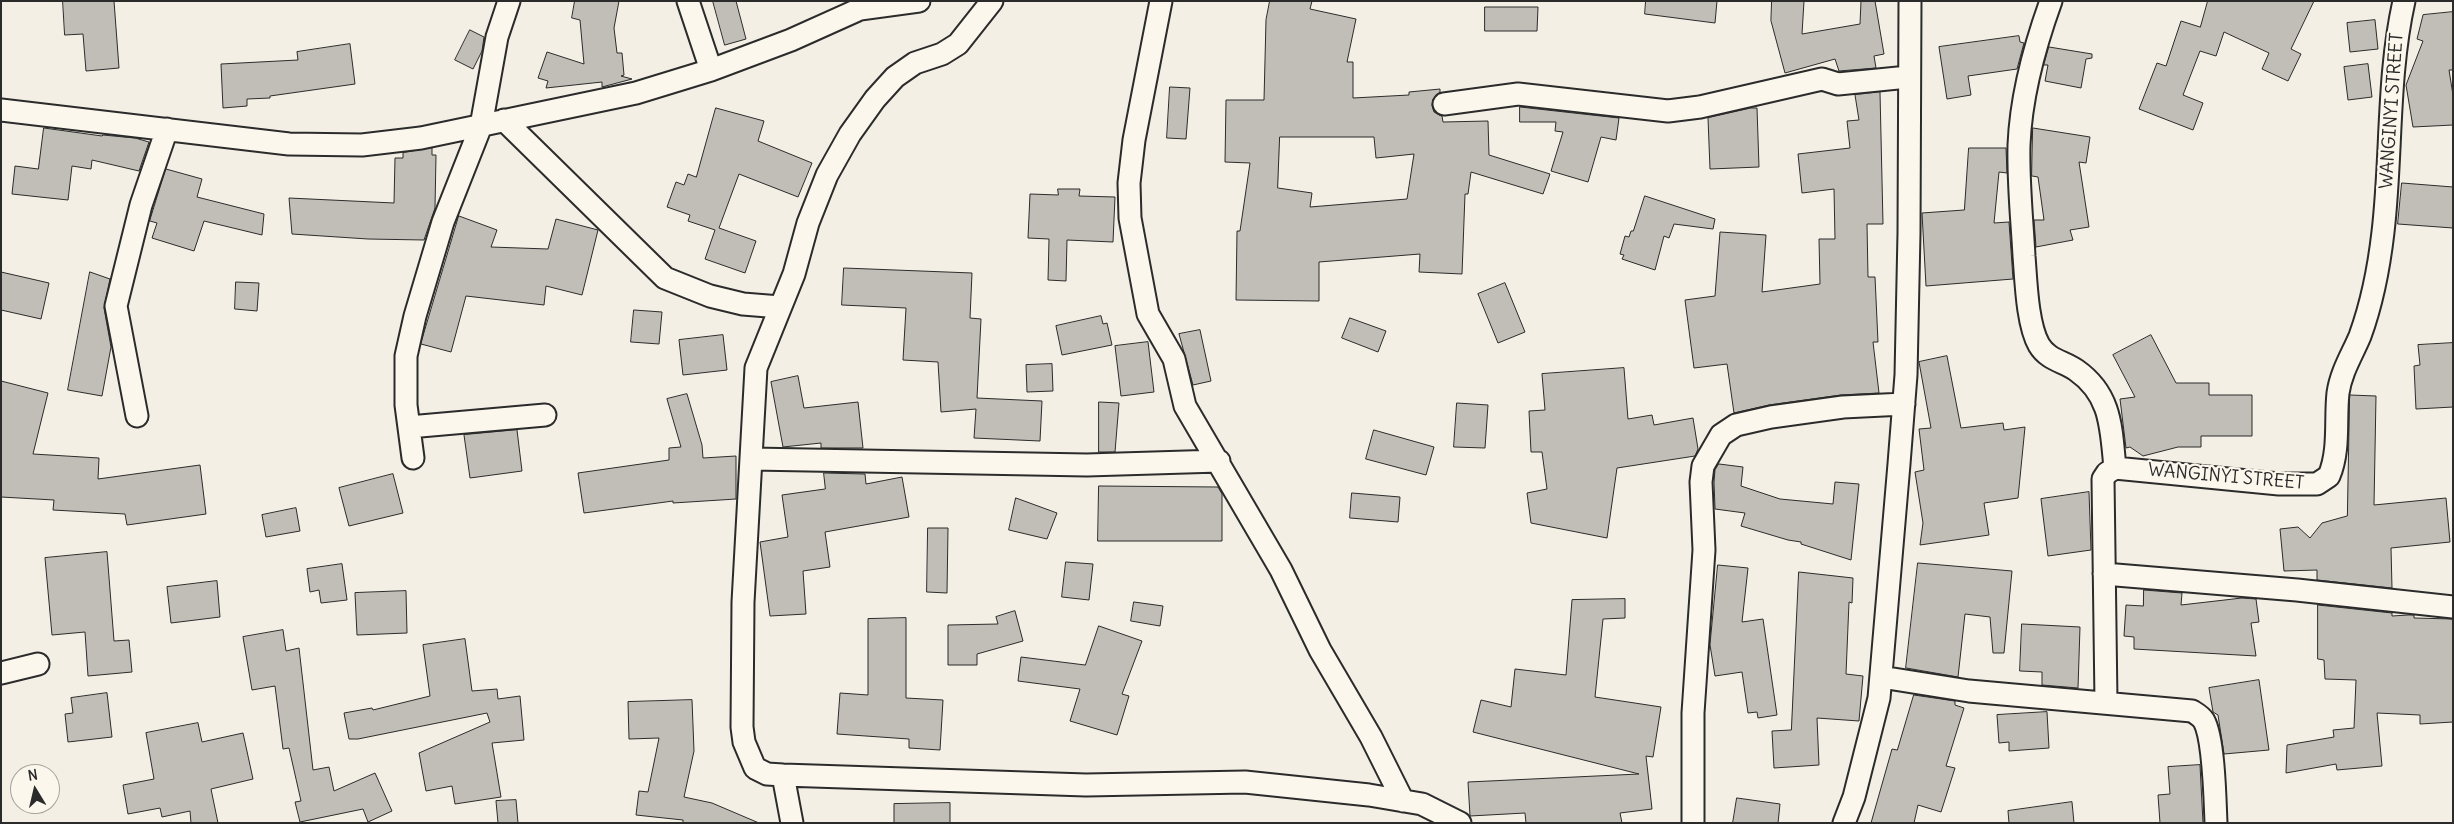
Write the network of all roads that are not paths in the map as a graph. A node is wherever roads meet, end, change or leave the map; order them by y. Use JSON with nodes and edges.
{"nodes":[{"id":1,"x":509,"y":1,"type":"edge"},
{"id":2,"x":688,"y":1,"type":"edge"},
{"id":3,"x":919,"y":1,"type":"edge"},
{"id":4,"x":992,"y":1,"type":"edge"},
{"id":5,"x":1161,"y":1,"type":"edge"},
{"id":6,"x":1910,"y":1,"type":"edge"},
{"id":7,"x":2051,"y":1,"type":"edge"},
{"id":8,"x":2404,"y":1,"type":"edge"},
{"id":9,"x":711,"y":70,"type":"junction"},
{"id":10,"x":1908,"y":77,"type":"junction"},
{"id":11,"x":1444,"y":104,"type":"dead end"},
{"id":12,"x":1,"y":110,"type":"edge"},
{"id":13,"x":504,"y":120,"type":"junction"},
{"id":14,"x":481,"y":126,"type":"junction"},
{"id":15,"x":167,"y":129,"type":"junction"},
{"id":16,"x":780,"y":307,"type":"junction"},
{"id":17,"x":1904,"y":404,"type":"junction"},
{"id":18,"x":545,"y":415,"type":"dead end"},
{"id":19,"x":137,"y":416,"type":"dead end"},
{"id":20,"x":409,"y":427,"type":"junction"},
{"id":21,"x":413,"y":458,"type":"dead end"},
{"id":22,"x":752,"y":459,"type":"junction"},
{"id":23,"x":1219,"y":461,"type":"junction"},
{"id":24,"x":2115,"y":468,"type":"junction"},
{"id":25,"x":2104,"y":574,"type":"junction"},
{"id":26,"x":2453,"y":607,"type":"edge"},
{"id":27,"x":38,"y":664,"type":"dead end"},
{"id":28,"x":1,"y":673,"type":"edge"},
{"id":29,"x":1881,"y":678,"type":"junction"},
{"id":30,"x":2106,"y":702,"type":"junction"},
{"id":31,"x":784,"y":775,"type":"junction"},
{"id":32,"x":1403,"y":801,"type":"junction"},
{"id":33,"x":792,"y":823,"type":"edge"},
{"id":34,"x":1460,"y":823,"type":"edge"},
{"id":35,"x":1693,"y":823,"type":"edge"},
{"id":36,"x":1844,"y":823,"type":"edge"},
{"id":37,"x":2216,"y":823,"type":"edge"}],
"edges":[{"from":1,"to":14,"type":"street"},
{"from":2,"to":9,"type":"street"},
{"from":3,"to":9,"type":"street"},
{"from":4,"to":16,"type":"street"},
{"from":5,"to":23,"type":"street"},
{"from":6,"to":10,"type":"street"},
{"from":7,"to":24,"type":"street"},
{"from":8,"to":24,"type":"street","name":"WANGINYI STREET"},
{"from":9,"to":13,"type":"street"},
{"from":10,"to":11,"type":"street"},
{"from":10,"to":17,"type":"street"},
{"from":12,"to":15,"type":"street"},
{"from":13,"to":14,"type":"street"},
{"from":13,"to":16,"type":"street"},
{"from":14,"to":15,"type":"street"},
{"from":14,"to":20,"type":"street"},
{"from":15,"to":19,"type":"street"},
{"from":16,"to":22,"type":"street"},
{"from":17,"to":29,"type":"street"},
{"from":17,"to":35,"type":"street"},
{"from":18,"to":20,"type":"street"},
{"from":20,"to":21,"type":"street"},
{"from":22,"to":23,"type":"street"},
{"from":22,"to":31,"type":"street"},
{"from":23,"to":32,"type":"street"},
{"from":24,"to":25,"type":"street"},
{"from":25,"to":26,"type":"street"},
{"from":25,"to":30,"type":"street"},
{"from":27,"to":28,"type":"street"},
{"from":29,"to":30,"type":"street"},
{"from":29,"to":36,"type":"street"},
{"from":30,"to":37,"type":"street"},
{"from":31,"to":32,"type":"street"},
{"from":31,"to":33,"type":"street"},
{"from":32,"to":34,"type":"street"}]}
